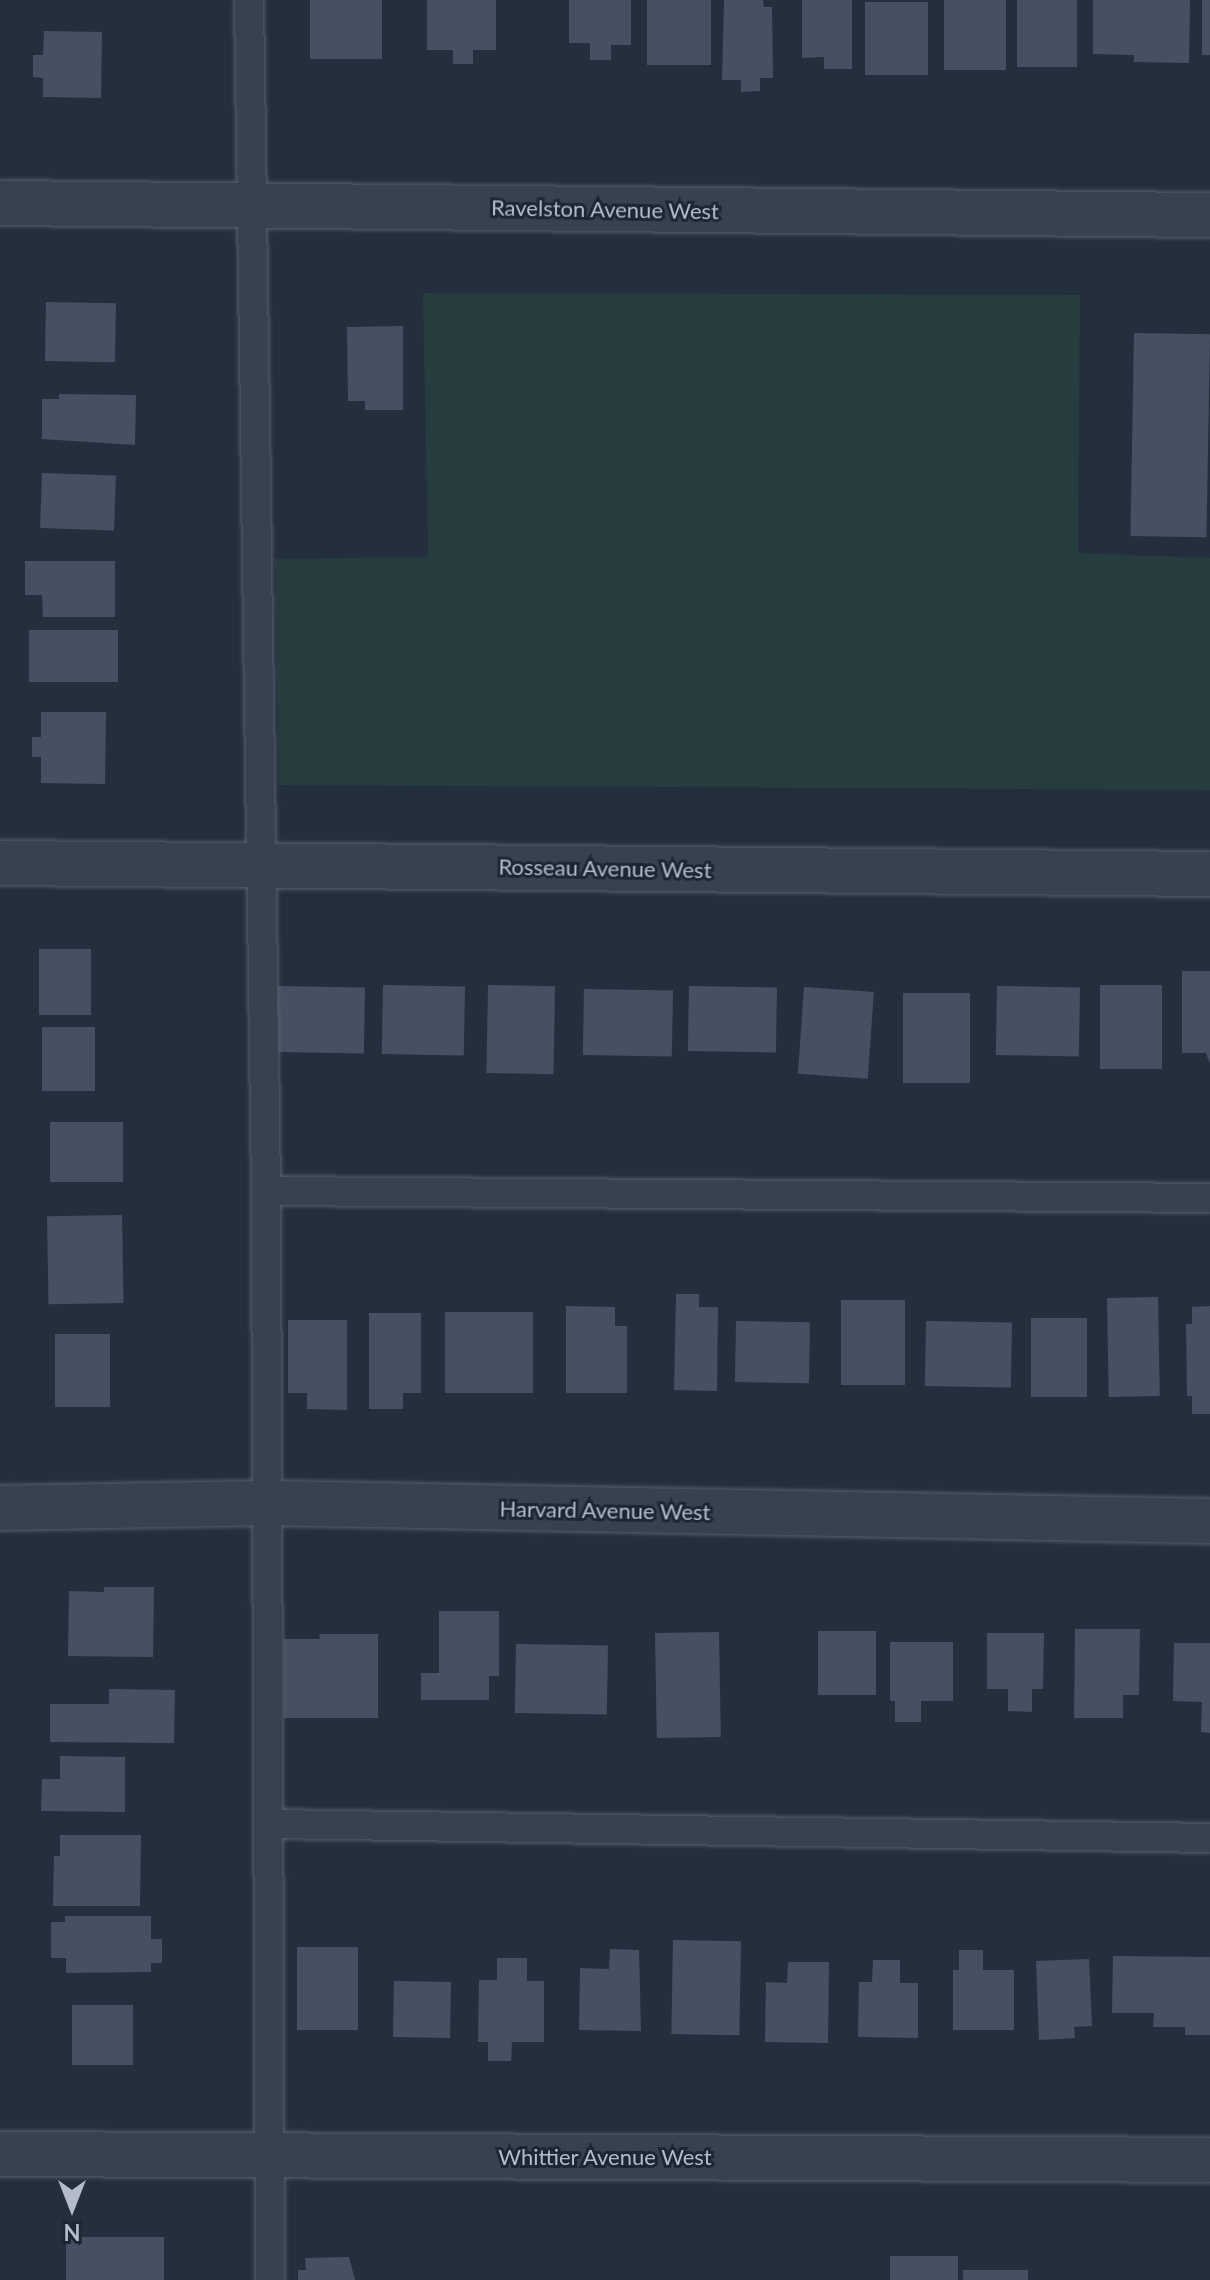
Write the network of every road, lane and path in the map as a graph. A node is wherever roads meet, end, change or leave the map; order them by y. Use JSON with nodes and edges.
{"nodes":[{"id":1,"x":249,"y":0,"type":"edge"},
{"id":2,"x":0,"y":203,"type":"edge"},
{"id":3,"x":250,"y":205,"type":"junction"},
{"id":4,"x":1210,"y":215,"type":"edge"},
{"id":5,"x":0,"y":863,"type":"edge"},
{"id":6,"x":260,"y":865,"type":"junction"},
{"id":7,"x":1210,"y":874,"type":"edge"},
{"id":8,"x":266,"y":1191,"type":"junction"},
{"id":9,"x":1210,"y":1198,"type":"edge"},
{"id":10,"x":266,"y":1503,"type":"junction"},
{"id":11,"x":0,"y":1508,"type":"edge"},
{"id":12,"x":1210,"y":1521,"type":"edge"},
{"id":13,"x":269,"y":1824,"type":"junction"},
{"id":14,"x":1210,"y":1838,"type":"edge"},
{"id":15,"x":0,"y":2154,"type":"edge"},
{"id":16,"x":268,"y":2155,"type":"junction"},
{"id":17,"x":1210,"y":2160,"type":"edge"},
{"id":18,"x":270,"y":2280,"type":"edge"}],
"edges":[{"from":1,"to":3,"type":"lane"},
{"from":2,"to":3,"type":"street","name":"Ravelston Avenue West"},
{"from":3,"to":4,"type":"street","name":"Ravelston Avenue West"},
{"from":3,"to":6,"type":"lane"},
{"from":5,"to":6,"type":"street","name":"Rosseau Avenue West"},
{"from":6,"to":7,"type":"street","name":"Rosseau Avenue West"},
{"from":6,"to":8,"type":"lane"},
{"from":8,"to":9,"type":"lane"},
{"from":8,"to":10,"type":"lane"},
{"from":10,"to":11,"type":"street","name":"Harvard Avenue West"},
{"from":10,"to":12,"type":"street","name":"Harvard Avenue West"},
{"from":10,"to":13,"type":"lane"},
{"from":13,"to":14,"type":"lane"},
{"from":13,"to":16,"type":"lane"},
{"from":15,"to":16,"type":"street","name":"Whittier Avenue West"},
{"from":16,"to":17,"type":"street","name":"Whittier Avenue West"},
{"from":16,"to":18,"type":"lane"}]}
